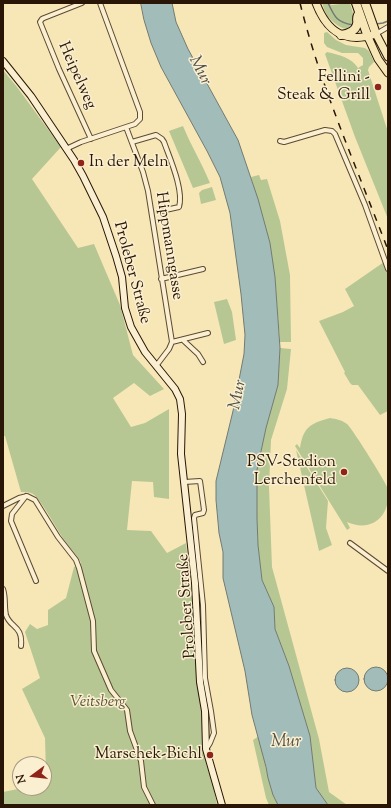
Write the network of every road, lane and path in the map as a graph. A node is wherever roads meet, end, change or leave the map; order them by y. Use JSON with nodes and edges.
{"nodes":[{"id":1,"x":82,"y":3,"type":"edge"},
{"id":2,"x":100,"y":3,"type":"edge"},
{"id":3,"x":316,"y":3,"type":"edge"},
{"id":4,"x":356,"y":3,"type":"edge"},
{"id":5,"x":364,"y":3,"type":"edge"},
{"id":6,"x":358,"y":14,"type":"junction"},
{"id":7,"x":388,"y":27,"type":"edge"},
{"id":8,"x":341,"y":35,"type":"junction"},
{"id":9,"x":372,"y":36,"type":"junction"},
{"id":10,"x":388,"y":57,"type":"edge"},
{"id":11,"x":3,"y":61,"type":"edge"},
{"id":12,"x":388,"y":73,"type":"edge"},
{"id":13,"x":126,"y":127,"type":"junction"},
{"id":14,"x":91,"y":139,"type":"junction"},
{"id":15,"x":280,"y":141,"type":"dead end"},
{"id":16,"x":132,"y":142,"type":"junction"},
{"id":17,"x":66,"y":149,"type":"junction"},
{"id":18,"x":161,"y":211,"type":"tunnel mouth"},
{"id":19,"x":203,"y":269,"type":"dead end"},
{"id":20,"x":388,"y":269,"type":"edge"},
{"id":21,"x":161,"y":279,"type":"junction"},
{"id":22,"x":208,"y":333,"type":"dead end"},
{"id":23,"x":184,"y":340,"type":"junction"},
{"id":24,"x":172,"y":342,"type":"junction"},
{"id":25,"x":203,"y":362,"type":"dead end"},
{"id":26,"x":156,"y":366,"type":"junction"},
{"id":27,"x":184,"y":482,"type":"junction"},
{"id":28,"x":26,"y":496,"type":"junction"},
{"id":29,"x":3,"y":506,"type":"edge"},
{"id":30,"x":350,"y":543,"type":"dead end"},
{"id":31,"x":388,"y":571,"type":"edge"},
{"id":32,"x":36,"y":581,"type":"dead end"},
{"id":33,"x":3,"y":589,"type":"edge"},
{"id":34,"x":21,"y":646,"type":"dead end"},
{"id":35,"x":206,"y":749,"type":"junction"},
{"id":36,"x":154,"y":805,"type":"edge"},
{"id":37,"x":222,"y":805,"type":"edge"}],
"edges":[{"from":1,"to":14,"type":"street","name":"Heipelweg"},
{"from":2,"to":13,"type":"street"},
{"from":3,"to":8,"type":"main road"},
{"from":4,"to":6,"type":"highway"},
{"from":5,"to":9,"type":"highway"},
{"from":6,"to":8,"type":"highway"},
{"from":6,"to":9,"type":"highway"},
{"from":7,"to":9,"type":"street"},
{"from":8,"to":9,"type":"main road"},
{"from":9,"to":10,"type":"main road"},
{"from":9,"to":12,"type":"main road"},
{"from":11,"to":17,"type":"main road","name":"Proleber Straße"},
{"from":13,"to":14,"type":"street"},
{"from":13,"to":16,"type":"street","name":"Hippmanngasse"},
{"from":14,"to":17,"type":"street"},
{"from":15,"to":20,"type":"street"},
{"from":16,"to":18,"type":"street"},
{"from":16,"to":21,"type":"street","name":"Hippmanngasse"},
{"from":17,"to":26,"type":"main road","name":"Proleber Straße"},
{"from":19,"to":21,"type":"street"},
{"from":21,"to":24,"type":"street","name":"Hippmanngasse"},
{"from":22,"to":23,"type":"street"},
{"from":23,"to":24,"type":"street"},
{"from":23,"to":25,"type":"street"},
{"from":24,"to":26,"type":"street"},
{"from":26,"to":27,"type":"main road","name":"Proleber Straße"},
{"from":27,"to":35,"type":"main road","name":"Proleber Straße"},
{"from":27,"to":35,"type":"street","name":"Proleber Straße"},
{"from":28,"to":29,"type":"street"},
{"from":28,"to":32,"type":"street"},
{"from":28,"to":36,"type":"street"},
{"from":30,"to":31,"type":"street"},
{"from":33,"to":34,"type":"street"},
{"from":35,"to":37,"type":"main road","name":"Proleber Straße"}]}
